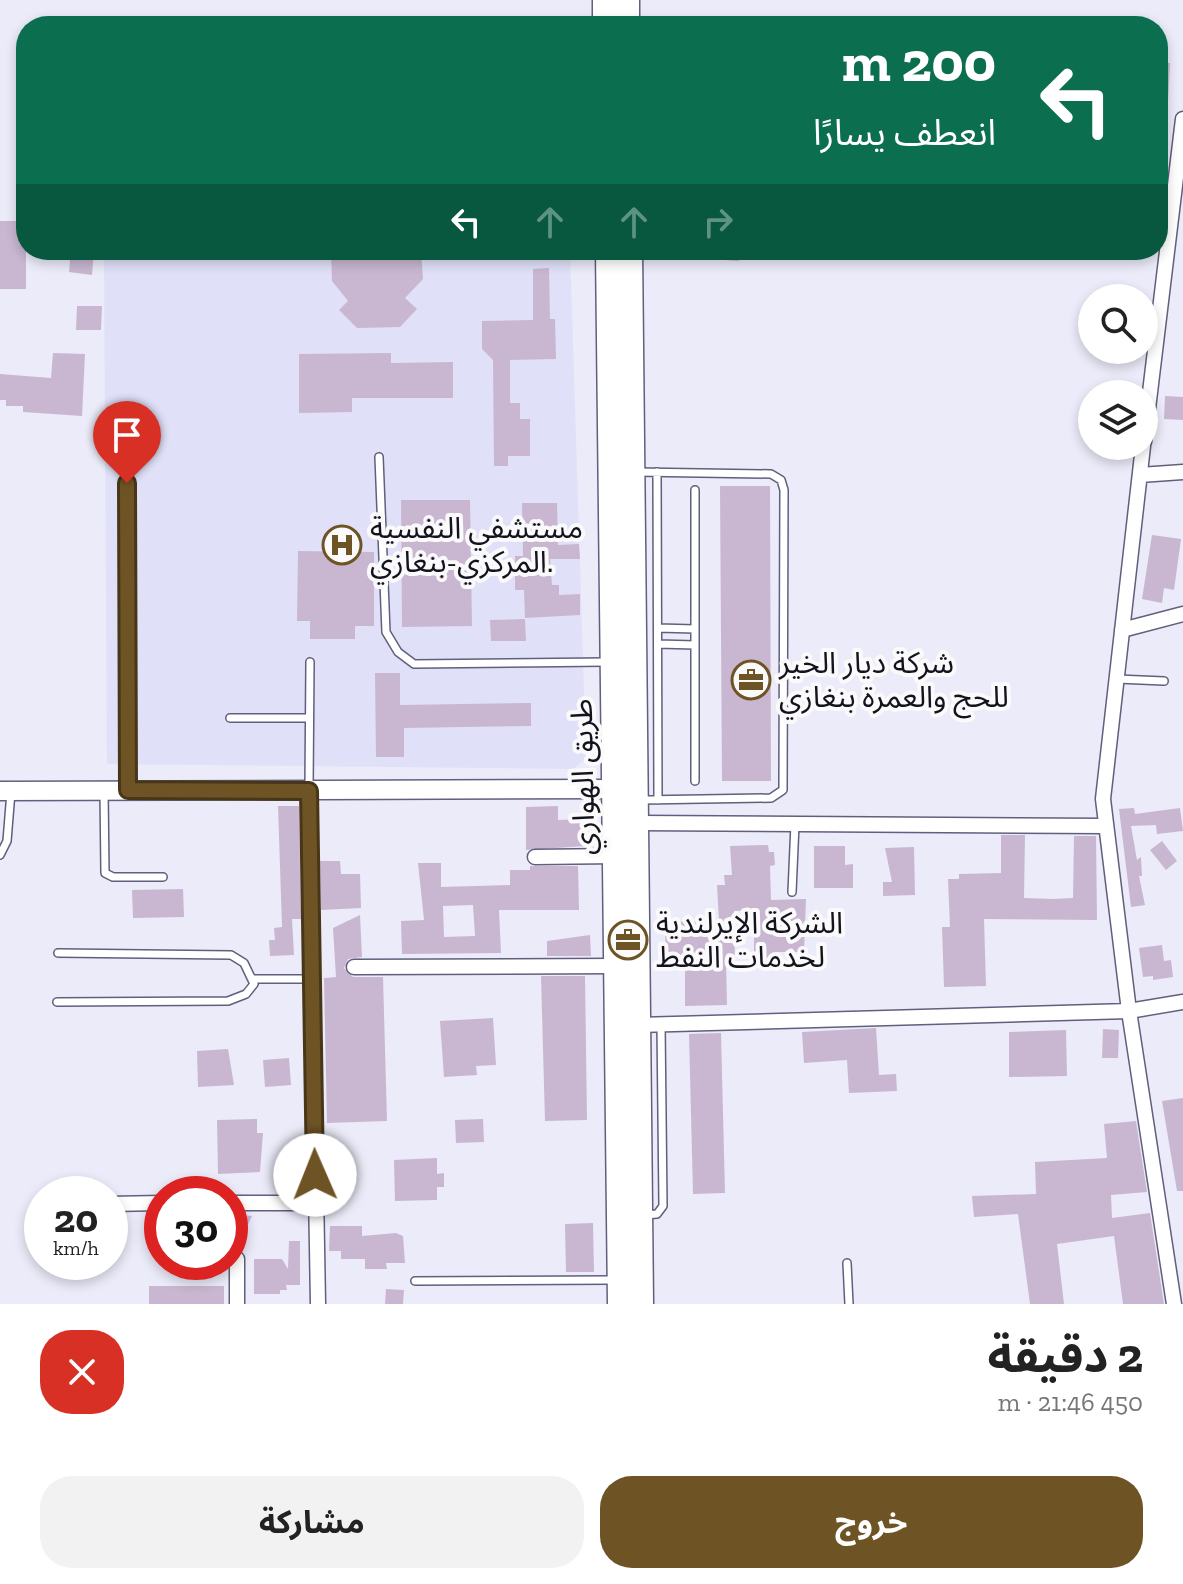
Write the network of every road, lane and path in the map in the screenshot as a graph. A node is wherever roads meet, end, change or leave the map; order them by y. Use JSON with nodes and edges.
{"nodes":[{"id":1,"x":1183,"y":119,"type":"edge"},
{"id":2,"x":1178,"y":194,"type":"edge"},
{"id":3,"x":608,"y":260,"type":"edge"},
{"id":4,"x":631,"y":260,"type":"edge"},
{"id":5,"x":1153,"y":380,"type":"edge"},
{"id":6,"x":379,"y":457,"type":"dead end"},
{"id":7,"x":1142,"y":460,"type":"edge"},
{"id":8,"x":645,"y":472,"type":"junction"},
{"id":9,"x":1183,"y":472,"type":"edge"},
{"id":10,"x":1140,"y":475,"type":"junction"},
{"id":11,"x":127,"y":483,"type":"dead end"},
{"id":12,"x":695,"y":490,"type":"dead end"},
{"id":13,"x":1183,"y":614,"type":"edge"},
{"id":14,"x":658,"y":628,"type":"junction"},
{"id":15,"x":695,"y":629,"type":"junction"},
{"id":16,"x":1122,"y":630,"type":"junction"},
{"id":17,"x":658,"y":644,"type":"junction"},
{"id":18,"x":695,"y":645,"type":"junction"},
{"id":19,"x":310,"y":662,"type":"dead end"},
{"id":20,"x":613,"y":662,"type":"junction"},
{"id":21,"x":1117,"y":679,"type":"junction"},
{"id":22,"x":1164,"y":681,"type":"dead end"},
{"id":23,"x":230,"y":718,"type":"dead end"},
{"id":24,"x":309,"y":718,"type":"junction"},
{"id":25,"x":695,"y":781,"type":"dead end"},
{"id":26,"x":615,"y":789,"type":"junction"},
{"id":27,"x":128,"y":790,"type":"junction"},
{"id":28,"x":6,"y":791,"type":"edge"},
{"id":29,"x":104,"y":791,"type":"junction"},
{"id":30,"x":309,"y":791,"type":"junction"},
{"id":31,"x":645,"y":808,"type":"junction"},
{"id":32,"x":795,"y":824,"type":"junction"},
{"id":33,"x":1105,"y":826,"type":"junction"},
{"id":34,"x":0,"y":855,"type":"edge"},
{"id":35,"x":616,"y":856,"type":"junction"},
{"id":36,"x":535,"y":857,"type":"dead end"},
{"id":37,"x":163,"y":877,"type":"dead end"},
{"id":38,"x":792,"y":892,"type":"dead end"},
{"id":39,"x":58,"y":953,"type":"dead end"},
{"id":40,"x":617,"y":966,"type":"junction"},
{"id":41,"x":354,"y":967,"type":"dead end"},
{"id":42,"x":254,"y":979,"type":"junction"},
{"id":43,"x":311,"y":979,"type":"junction"},
{"id":44,"x":57,"y":1002,"type":"dead end"},
{"id":45,"x":1183,"y":1002,"type":"edge"},
{"id":46,"x":1129,"y":1011,"type":"junction"},
{"id":47,"x":650,"y":1024,"type":"junction"},
{"id":48,"x":248,"y":1203,"type":"edge"},
{"id":49,"x":316,"y":1203,"type":"junction"},
{"id":50,"x":847,"y":1263,"type":"dead end"},
{"id":51,"x":237,"y":1280,"type":"edge"},
{"id":52,"x":415,"y":1281,"type":"dead end"},
{"id":53,"x":620,"y":1292,"type":"edge"},
{"id":54,"x":237,"y":1304,"type":"edge"},
{"id":55,"x":318,"y":1304,"type":"edge"},
{"id":56,"x":641,"y":1304,"type":"edge"},
{"id":57,"x":849,"y":1304,"type":"edge"},
{"id":58,"x":1174,"y":1304,"type":"edge"}],
"edges":[{"from":1,"to":2,"type":"street"},
{"from":2,"to":5,"type":"street"},
{"from":3,"to":20,"type":"highway","name":"طريق الهواري"},
{"from":4,"to":8,"type":"highway","name":"طريق الهواري"},
{"from":6,"to":20,"type":"lane"},
{"from":7,"to":10,"type":"street"},
{"from":8,"to":14,"type":"lane"},
{"from":8,"to":31,"type":"highway","name":"طريق الهواري"},
{"from":8,"to":31,"type":"lane"},
{"from":9,"to":10,"type":"street"},
{"from":10,"to":16,"type":"street"},
{"from":11,"to":27,"type":"lane"},
{"from":12,"to":15,"type":"lane"},
{"from":13,"to":16,"type":"street"},
{"from":14,"to":15,"type":"lane"},
{"from":14,"to":17,"type":"lane"},
{"from":15,"to":18,"type":"lane"},
{"from":16,"to":21,"type":"street"},
{"from":17,"to":18,"type":"lane"},
{"from":17,"to":31,"type":"lane"},
{"from":18,"to":25,"type":"lane"},
{"from":19,"to":24,"type":"lane"},
{"from":20,"to":26,"type":"highway","name":"طريق الهواري"},
{"from":21,"to":22,"type":"lane"},
{"from":21,"to":33,"type":"street"},
{"from":23,"to":24,"type":"lane"},
{"from":24,"to":30,"type":"lane"},
{"from":26,"to":30,"type":"street"},
{"from":26,"to":35,"type":"highway","name":"طريق الهواري"},
{"from":27,"to":29,"type":"street"},
{"from":27,"to":30,"type":"street"},
{"from":28,"to":29,"type":"street"},
{"from":28,"to":34,"type":"lane"},
{"from":29,"to":37,"type":"lane"},
{"from":30,"to":43,"type":"street"},
{"from":31,"to":32,"type":"street"},
{"from":31,"to":47,"type":"highway","name":"طريق الهواري"},
{"from":32,"to":33,"type":"street"},
{"from":32,"to":38,"type":"lane"},
{"from":33,"to":46,"type":"street"},
{"from":35,"to":36,"type":"street"},
{"from":35,"to":40,"type":"highway","name":"طريق الهواري"},
{"from":39,"to":42,"type":"lane"},
{"from":40,"to":41,"type":"street"},
{"from":40,"to":53,"type":"highway","name":"طريق الهواري"},
{"from":42,"to":43,"type":"lane"},
{"from":42,"to":44,"type":"lane"},
{"from":43,"to":49,"type":"street"},
{"from":45,"to":46,"type":"street"},
{"from":46,"to":47,"type":"street"},
{"from":46,"to":58,"type":"street"},
{"from":47,"to":56,"type":"highway","name":"طريق الهواري"},
{"from":48,"to":49,"type":"street"},
{"from":49,"to":55,"type":"street"},
{"from":50,"to":57,"type":"lane"},
{"from":51,"to":54,"type":"street"},
{"from":52,"to":53,"type":"lane"}]}
